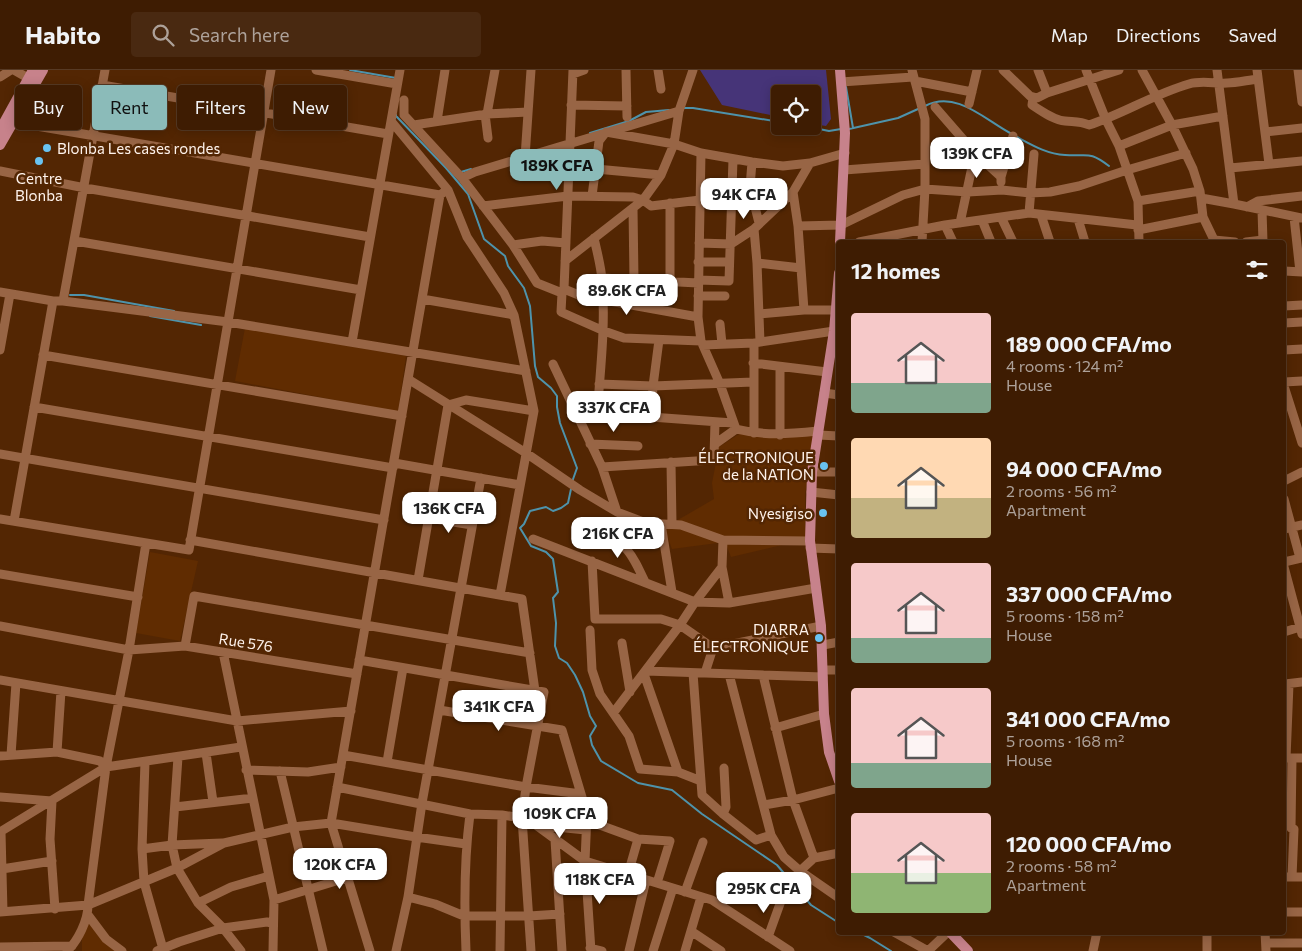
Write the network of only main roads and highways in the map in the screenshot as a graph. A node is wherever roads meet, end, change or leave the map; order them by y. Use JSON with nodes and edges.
{"nodes":[{"id":1,"x":43,"y":70,"type":"edge"},
{"id":2,"x":840,"y":70,"type":"edge"},
{"id":3,"x":31,"y":74,"type":"edge"},
{"id":4,"x":0,"y":130,"type":"edge"},
{"id":5,"x":0,"y":144,"type":"edge"},
{"id":6,"x":840,"y":240,"type":"edge"},
{"id":7,"x":836,"y":332,"type":"edge"},
{"id":8,"x":836,"y":775,"type":"edge"},
{"id":9,"x":952,"y":935,"type":"edge"},
{"id":10,"x":968,"y":951,"type":"edge"}],
"edges":[{"from":1,"to":5,"type":"main road"},
{"from":2,"to":6,"type":"main road"},
{"from":3,"to":4,"type":"main road"},
{"from":7,"to":8,"type":"main road"},
{"from":9,"to":10,"type":"main road"}]}
